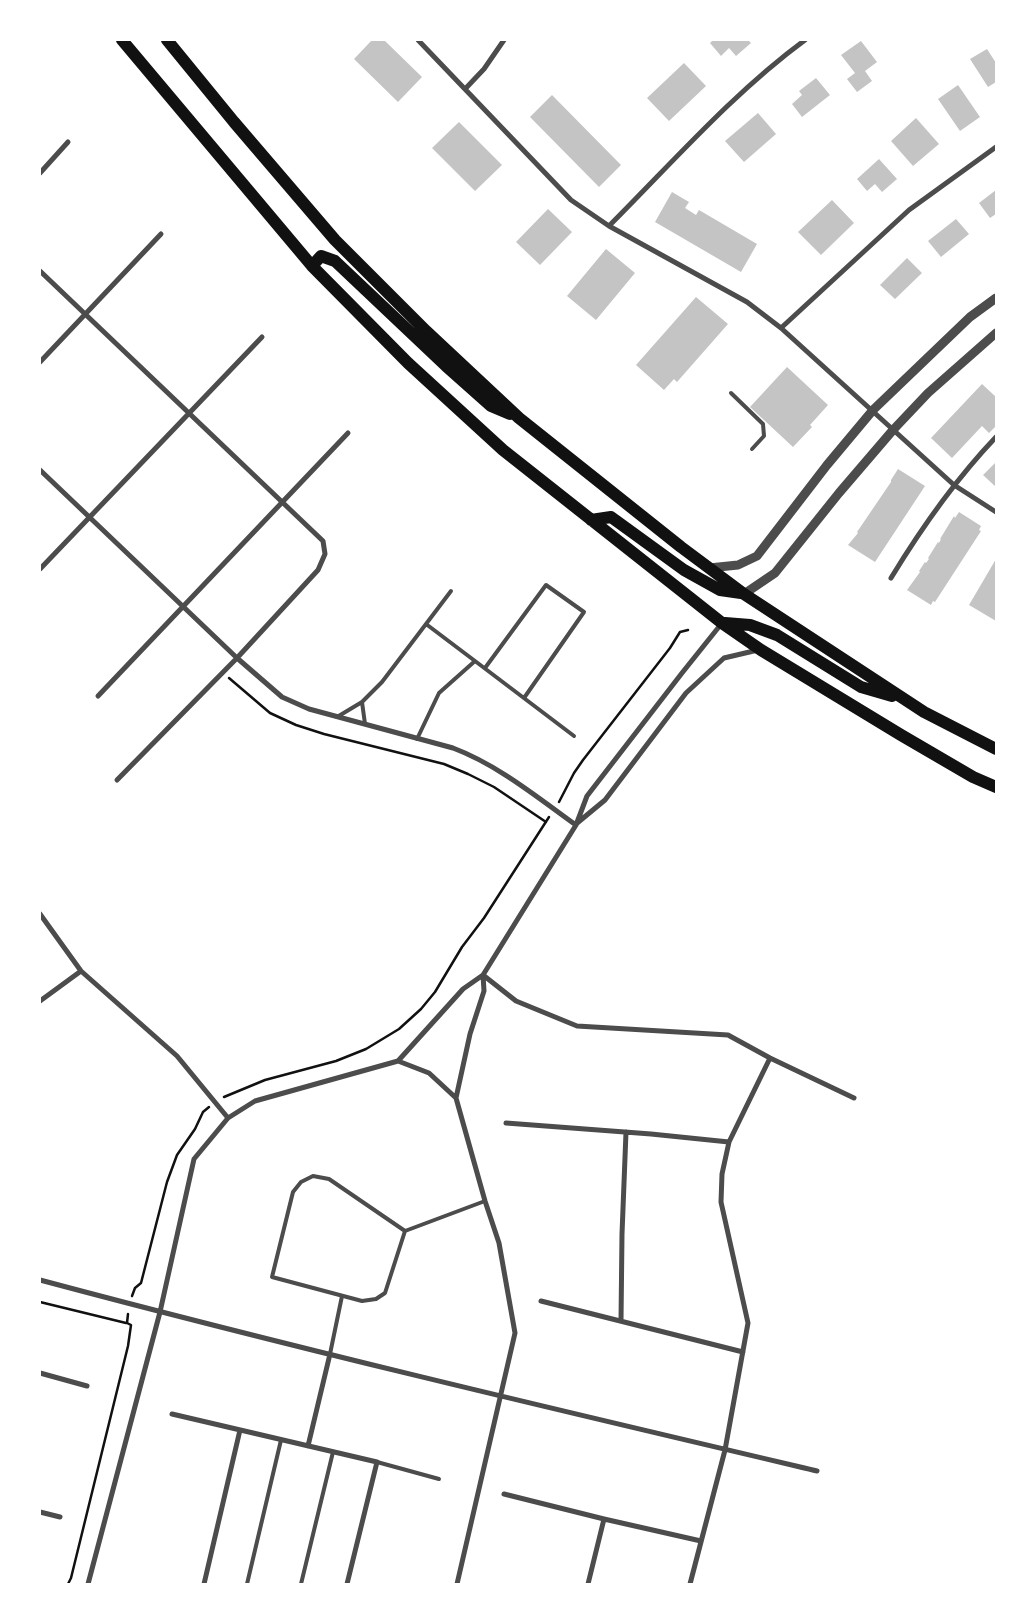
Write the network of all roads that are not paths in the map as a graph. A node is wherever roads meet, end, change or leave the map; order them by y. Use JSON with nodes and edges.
{"nodes":[{"id":1,"x":122,"y":40,"type":"edge"},
{"id":2,"x":167,"y":40,"type":"edge"},
{"id":3,"x":418,"y":40,"type":"edge"},
{"id":4,"x":504,"y":40,"type":"edge"},
{"id":5,"x":805,"y":40,"type":"edge"},
{"id":6,"x":466,"y":88,"type":"junction"},
{"id":7,"x":68,"y":142,"type":"dead end"},
{"id":8,"x":996,"y":146,"type":"edge"},
{"id":9,"x":40,"y":173,"type":"edge"},
{"id":10,"x":609,"y":226,"type":"junction"},
{"id":11,"x":161,"y":234,"type":"dead end"},
{"id":12,"x":312,"y":266,"type":"junction"},
{"id":13,"x":40,"y":271,"type":"edge"},
{"id":14,"x":996,"y":298,"type":"edge"},
{"id":15,"x":85,"y":314,"type":"junction"},
{"id":16,"x":781,"y":328,"type":"junction"},
{"id":17,"x":996,"y":332,"type":"edge"},
{"id":18,"x":262,"y":337,"type":"dead end"},
{"id":19,"x":40,"y":362,"type":"edge"},
{"id":20,"x":731,"y":393,"type":"dead end"},
{"id":21,"x":872,"y":410,"type":"junction"},
{"id":22,"x":190,"y":414,"type":"junction"},
{"id":23,"x":519,"y":418,"type":"junction"},
{"id":24,"x":893,"y":430,"type":"junction"},
{"id":25,"x":348,"y":433,"type":"dead end"},
{"id":26,"x":996,"y":437,"type":"edge"},
{"id":27,"x":752,"y":449,"type":"dead end"},
{"id":28,"x":40,"y":470,"type":"edge"},
{"id":29,"x":954,"y":485,"type":"junction"},
{"id":30,"x":283,"y":502,"type":"junction"},
{"id":31,"x":996,"y":512,"type":"edge"},
{"id":32,"x":89,"y":516,"type":"junction"},
{"id":33,"x":592,"y":520,"type":"junction"},
{"id":34,"x":709,"y":568,"type":"junction"},
{"id":35,"x":40,"y":569,"type":"edge"},
{"id":36,"x":891,"y":578,"type":"dead end"},
{"id":37,"x":451,"y":591,"type":"dead end"},
{"id":38,"x":744,"y":594,"type":"junction"},
{"id":39,"x":183,"y":607,"type":"junction"},
{"id":40,"x":722,"y":623,"type":"junction"},
{"id":41,"x":426,"y":624,"type":"junction"},
{"id":42,"x":761,"y":650,"type":"junction"},
{"id":43,"x":237,"y":658,"type":"junction"},
{"id":44,"x":475,"y":661,"type":"junction"},
{"id":45,"x":485,"y":668,"type":"junction"},
{"id":46,"x":98,"y":696,"type":"dead end"},
{"id":47,"x":524,"y":698,"type":"junction"},
{"id":48,"x":903,"y":698,"type":"junction"},
{"id":49,"x":362,"y":702,"type":"junction"},
{"id":50,"x":336,"y":717,"type":"junction"},
{"id":51,"x":365,"y":725,"type":"junction"},
{"id":52,"x":574,"y":736,"type":"dead end"},
{"id":53,"x":417,"y":739,"type":"junction"},
{"id":54,"x":996,"y":749,"type":"edge"},
{"id":55,"x":117,"y":780,"type":"dead end"},
{"id":56,"x":996,"y":788,"type":"edge"},
{"id":57,"x":576,"y":825,"type":"junction"},
{"id":58,"x":40,"y":914,"type":"edge"},
{"id":59,"x":81,"y":971,"type":"junction"},
{"id":60,"x":483,"y":975,"type":"junction"},
{"id":61,"x":40,"y":1001,"type":"edge"},
{"id":62,"x":770,"y":1058,"type":"junction"},
{"id":63,"x":398,"y":1061,"type":"junction"},
{"id":64,"x":456,"y":1098,"type":"junction"},
{"id":65,"x":854,"y":1098,"type":"dead end"},
{"id":66,"x":228,"y":1118,"type":"junction"},
{"id":67,"x":506,"y":1123,"type":"dead end"},
{"id":68,"x":626,"y":1132,"type":"junction"},
{"id":69,"x":729,"y":1142,"type":"junction"},
{"id":70,"x":485,"y":1201,"type":"junction"},
{"id":71,"x":406,"y":1231,"type":"junction"},
{"id":72,"x":40,"y":1280,"type":"edge"},
{"id":73,"x":342,"y":1296,"type":"junction"},
{"id":74,"x":541,"y":1301,"type":"dead end"},
{"id":75,"x":160,"y":1312,"type":"junction"},
{"id":76,"x":622,"y":1321,"type":"junction"},
{"id":77,"x":744,"y":1352,"type":"junction"},
{"id":78,"x":330,"y":1354,"type":"junction"},
{"id":79,"x":40,"y":1373,"type":"edge"},
{"id":80,"x":87,"y":1386,"type":"dead end"},
{"id":81,"x":502,"y":1396,"type":"junction"},
{"id":82,"x":172,"y":1414,"type":"dead end"},
{"id":83,"x":240,"y":1430,"type":"junction"},
{"id":84,"x":282,"y":1440,"type":"junction"},
{"id":85,"x":308,"y":1446,"type":"junction"},
{"id":86,"x":725,"y":1450,"type":"junction"},
{"id":87,"x":333,"y":1452,"type":"junction"},
{"id":88,"x":377,"y":1462,"type":"junction"},
{"id":89,"x":817,"y":1471,"type":"dead end"},
{"id":90,"x":439,"y":1479,"type":"dead end"},
{"id":91,"x":504,"y":1494,"type":"dead end"},
{"id":92,"x":40,"y":1512,"type":"edge"},
{"id":93,"x":60,"y":1517,"type":"dead end"},
{"id":94,"x":604,"y":1519,"type":"junction"},
{"id":95,"x":701,"y":1541,"type":"junction"},
{"id":96,"x":88,"y":1584,"type":"edge"},
{"id":97,"x":204,"y":1584,"type":"edge"},
{"id":98,"x":247,"y":1584,"type":"edge"},
{"id":99,"x":301,"y":1584,"type":"edge"},
{"id":100,"x":347,"y":1584,"type":"edge"},
{"id":101,"x":457,"y":1584,"type":"edge"},
{"id":102,"x":588,"y":1584,"type":"edge"},
{"id":103,"x":690,"y":1584,"type":"edge"}],
"edges":[{"from":1,"to":12,"type":"highway"},
{"from":2,"to":23,"type":"highway"},
{"from":3,"to":6,"type":"street"},
{"from":4,"to":6,"type":"street"},
{"from":5,"to":10,"type":"street"},
{"from":6,"to":10,"type":"street"},
{"from":7,"to":9,"type":"street"},
{"from":8,"to":16,"type":"street"},
{"from":10,"to":16,"type":"street"},
{"from":11,"to":15,"type":"street"},
{"from":12,"to":23,"type":"highway"},
{"from":12,"to":33,"type":"highway"},
{"from":13,"to":15,"type":"street"},
{"from":14,"to":21,"type":"street"},
{"from":15,"to":19,"type":"street"},
{"from":15,"to":22,"type":"street"},
{"from":16,"to":21,"type":"street"},
{"from":17,"to":24,"type":"street"},
{"from":18,"to":22,"type":"street"},
{"from":20,"to":27,"type":"lane"},
{"from":21,"to":24,"type":"street"},
{"from":21,"to":34,"type":"street"},
{"from":22,"to":30,"type":"street"},
{"from":22,"to":32,"type":"street"},
{"from":23,"to":34,"type":"highway"},
{"from":24,"to":29,"type":"street"},
{"from":24,"to":38,"type":"street"},
{"from":25,"to":30,"type":"street"},
{"from":26,"to":29,"type":"street"},
{"from":28,"to":32,"type":"street"},
{"from":29,"to":31,"type":"street"},
{"from":29,"to":36,"type":"street"},
{"from":30,"to":39,"type":"street"},
{"from":30,"to":43,"type":"street"},
{"from":32,"to":35,"type":"street"},
{"from":32,"to":39,"type":"street"},
{"from":33,"to":38,"type":"highway"},
{"from":33,"to":40,"type":"highway"},
{"from":34,"to":38,"type":"highway"},
{"from":37,"to":41,"type":"lane"},
{"from":38,"to":48,"type":"highway"},
{"from":39,"to":43,"type":"street"},
{"from":39,"to":46,"type":"street"},
{"from":40,"to":42,"type":"highway"},
{"from":40,"to":48,"type":"highway"},
{"from":40,"to":57,"type":"street"},
{"from":41,"to":44,"type":"lane"},
{"from":41,"to":49,"type":"lane"},
{"from":42,"to":56,"type":"highway"},
{"from":42,"to":57,"type":"street"},
{"from":43,"to":50,"type":"street"},
{"from":43,"to":55,"type":"street"},
{"from":44,"to":45,"type":"lane"},
{"from":44,"to":53,"type":"lane"},
{"from":45,"to":47,"type":"lane"},
{"from":45,"to":47,"type":"lane"},
{"from":47,"to":52,"type":"lane"},
{"from":48,"to":54,"type":"highway"},
{"from":49,"to":50,"type":"lane"},
{"from":49,"to":51,"type":"lane"},
{"from":50,"to":51,"type":"street"},
{"from":51,"to":53,"type":"street"},
{"from":53,"to":57,"type":"street"},
{"from":57,"to":60,"type":"street"},
{"from":58,"to":59,"type":"street"},
{"from":59,"to":61,"type":"street"},
{"from":59,"to":66,"type":"street"},
{"from":60,"to":62,"type":"street"},
{"from":60,"to":63,"type":"street"},
{"from":60,"to":64,"type":"street"},
{"from":62,"to":65,"type":"street"},
{"from":62,"to":69,"type":"street"},
{"from":63,"to":64,"type":"street"},
{"from":63,"to":66,"type":"street"},
{"from":64,"to":70,"type":"street"},
{"from":66,"to":75,"type":"street"},
{"from":67,"to":68,"type":"street"},
{"from":68,"to":69,"type":"street"},
{"from":68,"to":76,"type":"street"},
{"from":69,"to":77,"type":"street"},
{"from":70,"to":71,"type":"lane"},
{"from":70,"to":81,"type":"street"},
{"from":71,"to":73,"type":"lane"},
{"from":71,"to":73,"type":"lane"},
{"from":72,"to":75,"type":"street"},
{"from":73,"to":78,"type":"lane"},
{"from":74,"to":76,"type":"street"},
{"from":75,"to":78,"type":"street"},
{"from":75,"to":96,"type":"street"},
{"from":76,"to":77,"type":"street"},
{"from":77,"to":86,"type":"street"},
{"from":78,"to":81,"type":"street"},
{"from":78,"to":85,"type":"street"},
{"from":79,"to":80,"type":"street"},
{"from":81,"to":86,"type":"street"},
{"from":81,"to":101,"type":"street"},
{"from":82,"to":83,"type":"street"},
{"from":83,"to":84,"type":"street"},
{"from":83,"to":97,"type":"street"},
{"from":84,"to":85,"type":"street"},
{"from":84,"to":98,"type":"lane"},
{"from":85,"to":87,"type":"street"},
{"from":86,"to":89,"type":"street"},
{"from":86,"to":95,"type":"street"},
{"from":87,"to":88,"type":"street"},
{"from":87,"to":99,"type":"lane"},
{"from":88,"to":90,"type":"lane"},
{"from":88,"to":100,"type":"street"},
{"from":91,"to":94,"type":"street"},
{"from":92,"to":93,"type":"street"},
{"from":94,"to":95,"type":"street"},
{"from":94,"to":102,"type":"street"},
{"from":95,"to":103,"type":"street"}]}
